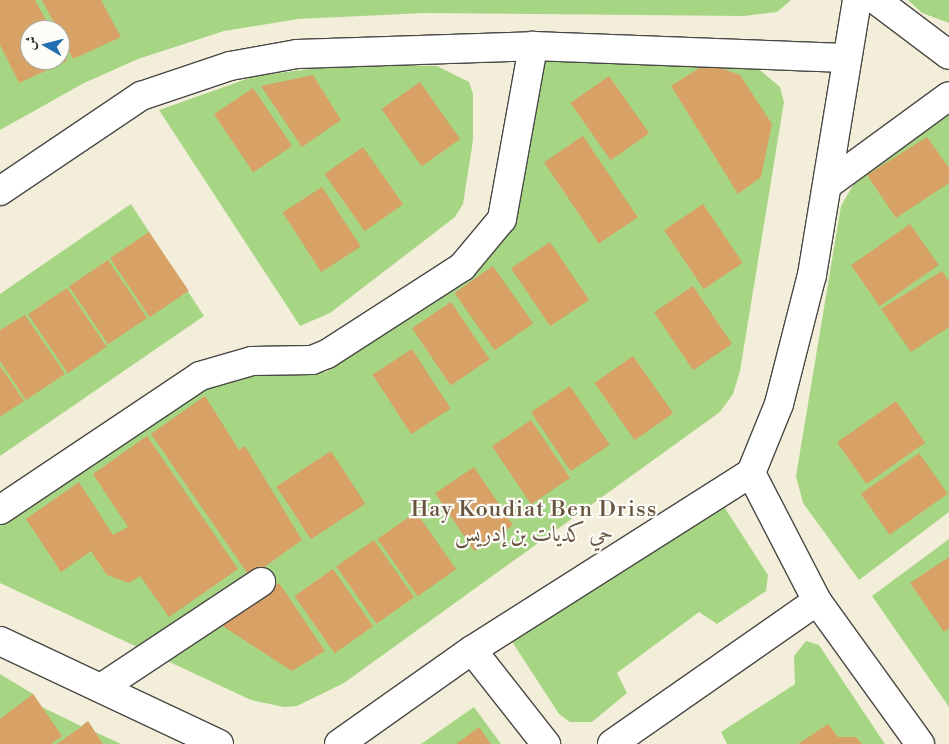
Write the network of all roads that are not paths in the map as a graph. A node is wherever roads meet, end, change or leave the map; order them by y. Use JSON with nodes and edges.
{"nodes":[{"id":1,"x":857,"y":0,"type":"edge"},
{"id":2,"x":876,"y":0,"type":"edge"},
{"id":3,"x":532,"y":46,"type":"junction"},
{"id":4,"x":949,"y":55,"type":"edge"},
{"id":5,"x":846,"y":58,"type":"junction"},
{"id":6,"x":949,"y":96,"type":"edge"},
{"id":7,"x":830,"y":183,"type":"junction"},
{"id":8,"x":0,"y":191,"type":"edge"},
{"id":9,"x":751,"y":472,"type":"junction"},
{"id":10,"x":0,"y":510,"type":"edge"},
{"id":11,"x":261,"y":582,"type":"dead end"},
{"id":12,"x":817,"y":600,"type":"junction"},
{"id":13,"x":0,"y":640,"type":"edge"},
{"id":14,"x":472,"y":650,"type":"junction"},
{"id":15,"x":101,"y":688,"type":"junction"},
{"id":16,"x":219,"y":744,"type":"edge"},
{"id":17,"x":339,"y":744,"type":"edge"},
{"id":18,"x":546,"y":744,"type":"edge"},
{"id":19,"x":612,"y":744,"type":"edge"},
{"id":20,"x":920,"y":744,"type":"edge"}],
"edges":[{"from":1,"to":5,"type":"street"},
{"from":2,"to":4,"type":"street"},
{"from":3,"to":5,"type":"street"},
{"from":3,"to":8,"type":"street"},
{"from":3,"to":10,"type":"street"},
{"from":5,"to":7,"type":"street"},
{"from":6,"to":7,"type":"street"},
{"from":7,"to":9,"type":"street"},
{"from":9,"to":12,"type":"street"},
{"from":9,"to":14,"type":"street"},
{"from":11,"to":15,"type":"street"},
{"from":12,"to":19,"type":"street"},
{"from":12,"to":20,"type":"street"},
{"from":13,"to":15,"type":"street"},
{"from":14,"to":17,"type":"street"},
{"from":14,"to":18,"type":"street"},
{"from":15,"to":16,"type":"street"}]}
